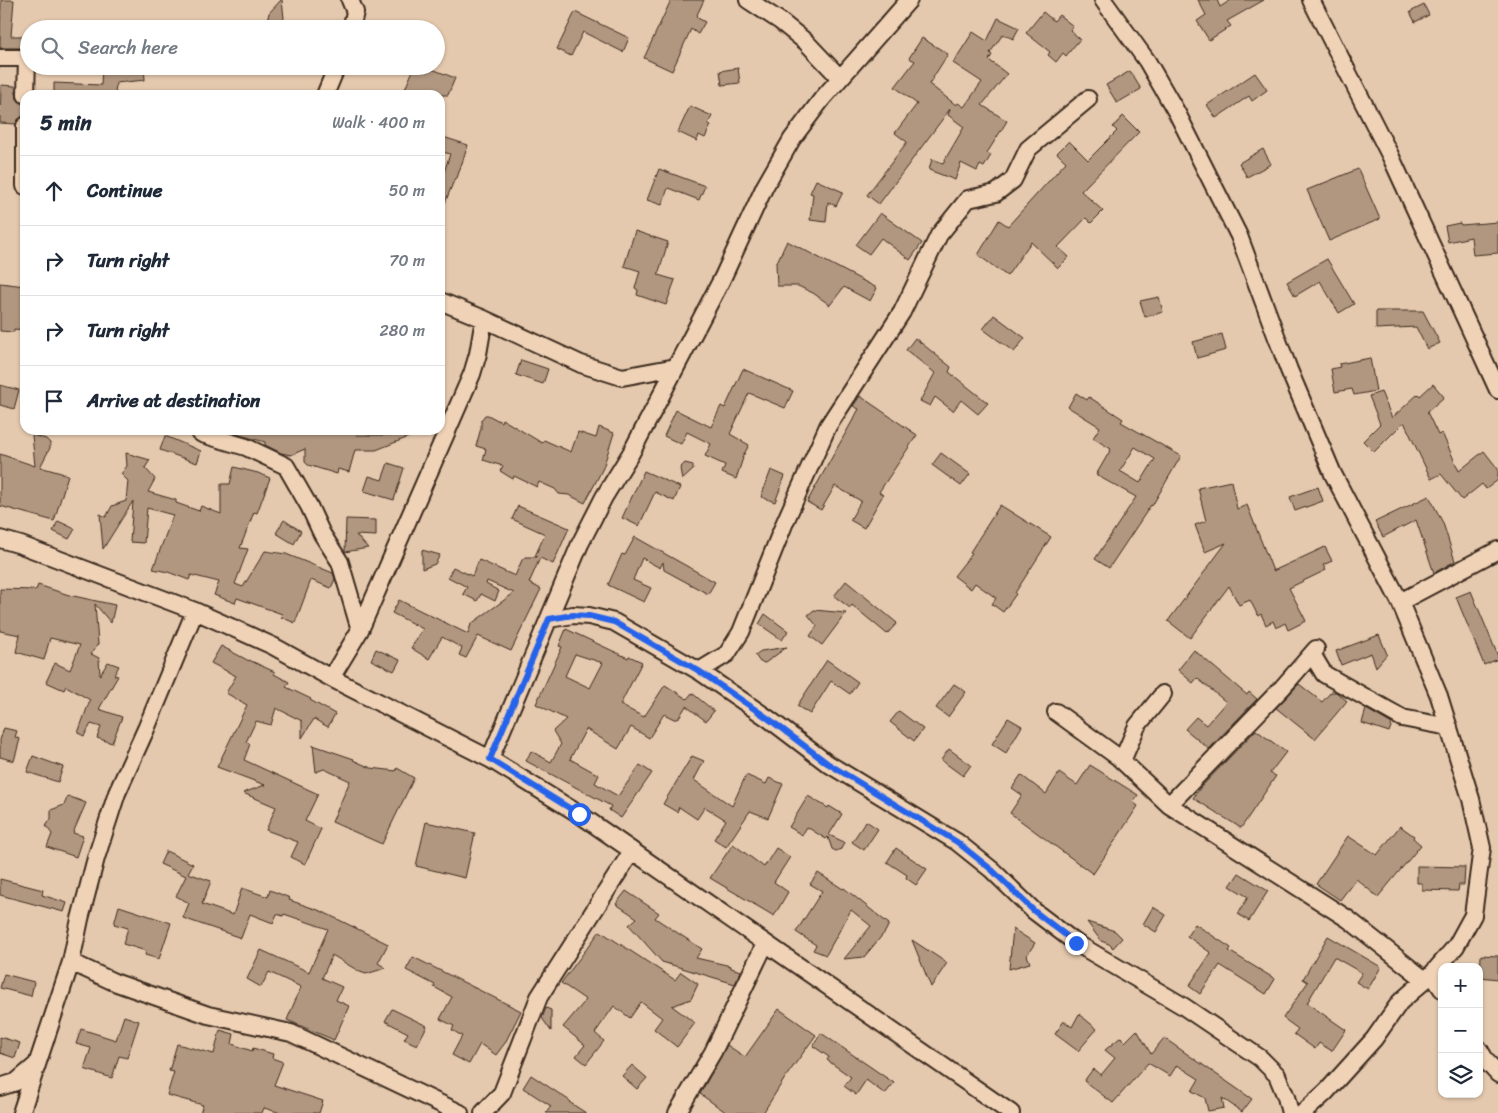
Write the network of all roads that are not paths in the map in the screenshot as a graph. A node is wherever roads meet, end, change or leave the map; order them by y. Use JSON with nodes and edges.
{"nodes":[{"id":1,"x":350,"y":0,"type":"edge"},
{"id":2,"x":748,"y":0,"type":"edge"},
{"id":3,"x":909,"y":0,"type":"edge"},
{"id":4,"x":1102,"y":0,"type":"edge"},
{"id":5,"x":1311,"y":0,"type":"edge"},
{"id":6,"x":353,"y":20,"type":"edge"},
{"id":7,"x":0,"y":58,"type":"edge"},
{"id":8,"x":20,"y":58,"type":"edge"},
{"id":9,"x":27,"y":75,"type":"edge"},
{"id":10,"x":333,"y":75,"type":"edge"},
{"id":11,"x":840,"y":78,"type":"junction"},
{"id":12,"x":26,"y":90,"type":"edge"},
{"id":13,"x":327,"y":90,"type":"edge"},
{"id":14,"x":1088,"y":100,"type":"dead end"},
{"id":15,"x":445,"y":303,"type":"edge"},
{"id":16,"x":484,"y":319,"type":"junction"},
{"id":17,"x":676,"y":367,"type":"junction"},
{"id":18,"x":1498,"y":390,"type":"edge"},
{"id":19,"x":205,"y":435,"type":"edge"},
{"id":20,"x":0,"y":539,"type":"edge"},
{"id":21,"x":1498,"y":550,"type":"edge"},
{"id":22,"x":1400,"y":602,"type":"junction"},
{"id":23,"x":195,"y":611,"type":"junction"},
{"id":24,"x":549,"y":619,"type":"junction"},
{"id":25,"x":360,"y":630,"type":"junction"},
{"id":26,"x":699,"y":671,"type":"junction"},
{"id":27,"x":331,"y":678,"type":"junction"},
{"id":28,"x":1163,"y":694,"type":"dead end"},
{"id":29,"x":1056,"y":712,"type":"dead end"},
{"id":30,"x":1449,"y":727,"type":"junction"},
{"id":31,"x":490,"y":759,"type":"junction"},
{"id":32,"x":1122,"y":761,"type":"junction"},
{"id":33,"x":1170,"y":805,"type":"junction"},
{"id":34,"x":632,"y":851,"type":"junction"},
{"id":35,"x":765,"y":944,"type":"junction"},
{"id":36,"x":71,"y":962,"type":"junction"},
{"id":37,"x":1428,"y":977,"type":"junction"},
{"id":38,"x":1438,"y":986,"type":"edge"},
{"id":39,"x":1481,"y":1053,"type":"edge"},
{"id":40,"x":36,"y":1065,"type":"junction"},
{"id":41,"x":1498,"y":1074,"type":"edge"},
{"id":42,"x":0,"y":1087,"type":"edge"},
{"id":43,"x":25,"y":1112,"type":"edge"},
{"id":44,"x":460,"y":1113,"type":"edge"},
{"id":45,"x":483,"y":1113,"type":"edge"},
{"id":46,"x":677,"y":1113,"type":"edge"},
{"id":47,"x":1012,"y":1113,"type":"edge"},
{"id":48,"x":1290,"y":1113,"type":"edge"},
{"id":49,"x":1302,"y":1113,"type":"edge"}],
"edges":[{"from":1,"to":6,"type":"street"},
{"from":2,"to":11,"type":"street"},
{"from":3,"to":11,"type":"street"},
{"from":4,"to":22,"type":"street"},
{"from":5,"to":18,"type":"street"},
{"from":7,"to":8,"type":"street"},
{"from":9,"to":12,"type":"street"},
{"from":10,"to":13,"type":"street"},
{"from":11,"to":17,"type":"street"},
{"from":14,"to":26,"type":"street"},
{"from":15,"to":16,"type":"street"},
{"from":16,"to":17,"type":"street"},
{"from":16,"to":25,"type":"street"},
{"from":17,"to":24,"type":"street"},
{"from":19,"to":25,"type":"street"},
{"from":20,"to":23,"type":"street"},
{"from":21,"to":22,"type":"street"},
{"from":22,"to":30,"type":"street"},
{"from":23,"to":27,"type":"street"},
{"from":23,"to":36,"type":"street"},
{"from":24,"to":26,"type":"street"},
{"from":24,"to":31,"type":"street"},
{"from":25,"to":27,"type":"street"},
{"from":26,"to":48,"type":"street"},
{"from":27,"to":31,"type":"street"},
{"from":28,"to":32,"type":"street"},
{"from":29,"to":32,"type":"street"},
{"from":30,"to":33,"type":"street"},
{"from":30,"to":37,"type":"street"},
{"from":31,"to":34,"type":"street"},
{"from":32,"to":33,"type":"street"},
{"from":33,"to":37,"type":"street"},
{"from":34,"to":35,"type":"street"},
{"from":34,"to":45,"type":"street"},
{"from":35,"to":46,"type":"street"},
{"from":35,"to":47,"type":"street"},
{"from":36,"to":40,"type":"street"},
{"from":36,"to":44,"type":"street"},
{"from":37,"to":38,"type":"street"},
{"from":37,"to":49,"type":"street"},
{"from":39,"to":41,"type":"street"},
{"from":40,"to":42,"type":"street"},
{"from":40,"to":43,"type":"street"}]}
